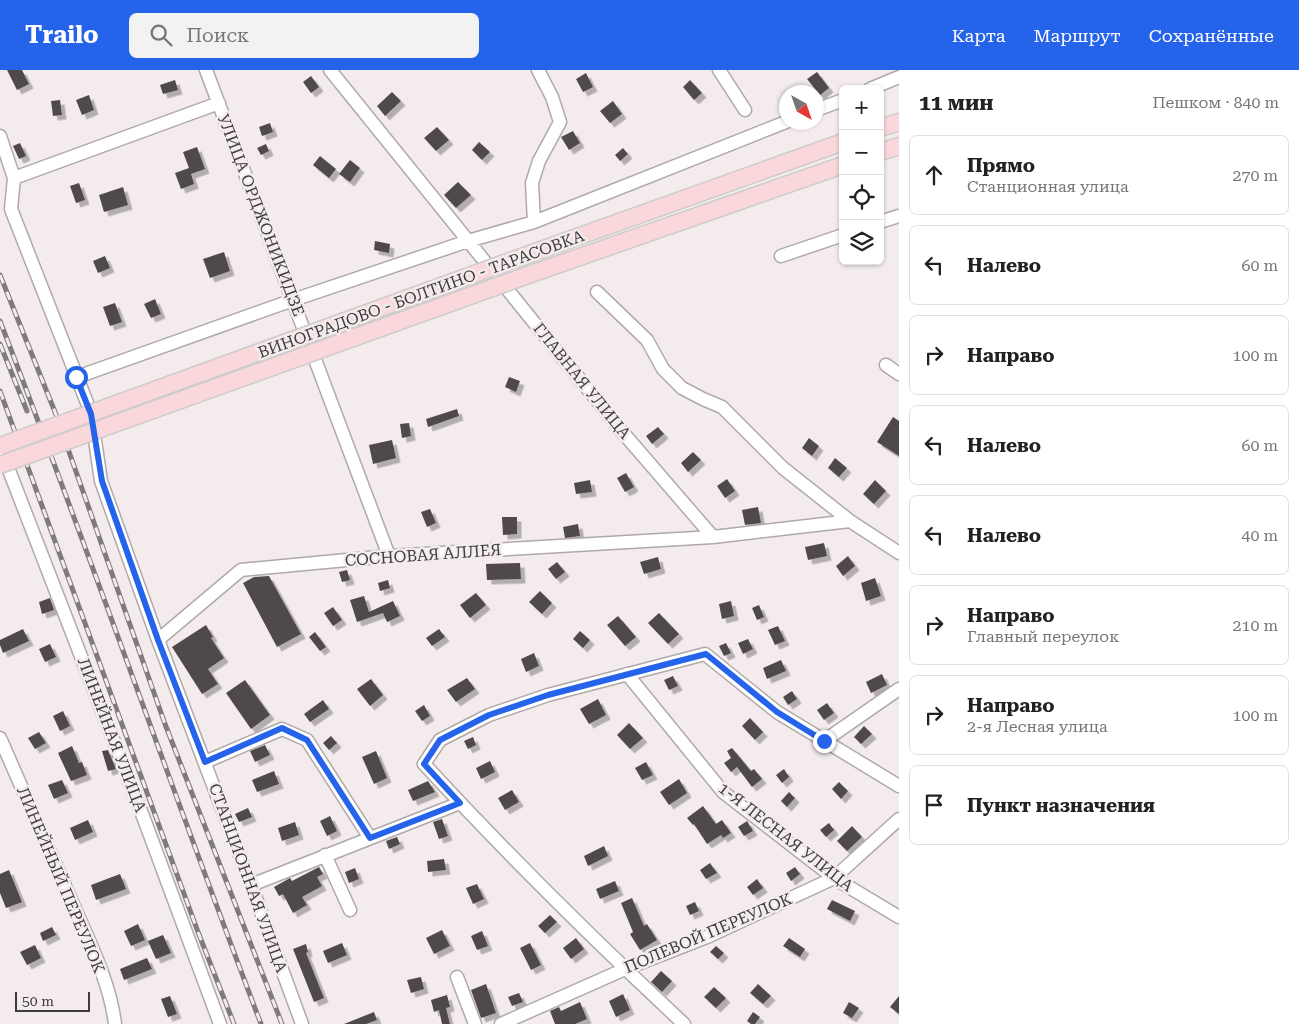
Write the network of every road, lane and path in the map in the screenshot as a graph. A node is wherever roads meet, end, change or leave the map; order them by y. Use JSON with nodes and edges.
{"nodes":[{"id":1,"x":206,"y":70,"type":"edge"},
{"id":2,"x":330,"y":70,"type":"edge"},
{"id":3,"x":538,"y":70,"type":"edge"},
{"id":4,"x":718,"y":70,"type":"edge"},
{"id":5,"x":899,"y":77,"type":"edge"},
{"id":6,"x":880,"y":85,"type":"edge"},
{"id":7,"x":839,"y":101,"type":"edge"},
{"id":8,"x":219,"y":103,"type":"junction"},
{"id":9,"x":824,"y":107,"type":"edge"},
{"id":10,"x":745,"y":110,"type":"dead end"},
{"id":11,"x":899,"y":122,"type":"edge"},
{"id":12,"x":779,"y":125,"type":"edge"},
{"id":13,"x":884,"y":127,"type":"edge"},
{"id":14,"x":0,"y":136,"type":"edge"},
{"id":15,"x":839,"y":143,"type":"edge"},
{"id":16,"x":899,"y":146,"type":"edge"},
{"id":17,"x":884,"y":151,"type":"edge"},
{"id":18,"x":839,"y":166,"type":"edge"},
{"id":19,"x":14,"y":178,"type":"junction"},
{"id":20,"x":899,"y":216,"type":"edge"},
{"id":21,"x":884,"y":221,"type":"edge"},
{"id":22,"x":534,"y":222,"type":"junction"},
{"id":23,"x":839,"y":236,"type":"edge"},
{"id":24,"x":468,"y":241,"type":"junction"},
{"id":25,"x":781,"y":256,"type":"dead end"},
{"id":26,"x":597,"y":292,"type":"dead end"},
{"id":27,"x":293,"y":300,"type":"junction"},
{"id":28,"x":886,"y":365,"type":"dead end"},
{"id":29,"x":899,"y":374,"type":"edge"},
{"id":30,"x":76,"y":377,"type":"junction"},
{"id":31,"x":0,"y":446,"type":"edge"},
{"id":32,"x":0,"y":465,"type":"edge"},
{"id":33,"x":850,"y":521,"type":"junction"},
{"id":34,"x":713,"y":537,"type":"junction"},
{"id":35,"x":899,"y":553,"type":"edge"},
{"id":36,"x":389,"y":556,"type":"junction"},
{"id":37,"x":158,"y":640,"type":"junction"},
{"id":38,"x":627,"y":674,"type":"junction"},
{"id":39,"x":899,"y":689,"type":"edge"},
{"id":40,"x":0,"y":738,"type":"edge"},
{"id":41,"x":824,"y":741,"type":"junction"},
{"id":42,"x":205,"y":762,"type":"junction"},
{"id":43,"x":899,"y":786,"type":"edge"},
{"id":44,"x":460,"y":803,"type":"junction"},
{"id":45,"x":899,"y":819,"type":"edge"},
{"id":46,"x":370,"y":838,"type":"junction"},
{"id":47,"x":325,"y":855,"type":"junction"},
{"id":48,"x":834,"y":878,"type":"junction"},
{"id":49,"x":252,"y":884,"type":"junction"},
{"id":50,"x":350,"y":910,"type":"dead end"},
{"id":51,"x":899,"y":917,"type":"edge"},
{"id":52,"x":625,"y":969,"type":"junction"},
{"id":53,"x":457,"y":977,"type":"dead end"},
{"id":54,"x":115,"y":1024,"type":"edge"},
{"id":55,"x":220,"y":1024,"type":"edge"},
{"id":56,"x":302,"y":1024,"type":"edge"},
{"id":57,"x":475,"y":1024,"type":"edge"},
{"id":58,"x":501,"y":1024,"type":"edge"},
{"id":59,"x":684,"y":1024,"type":"edge"}],
"edges":[{"from":1,"to":8,"type":"street","name":"УЛИЦА ОРДЖОНИКИДЗЕ"},
{"from":2,"to":24,"type":"street","name":"ГЛАВНАЯ УЛИЦА"},
{"from":3,"to":22,"type":"street"},
{"from":4,"to":10,"type":"street"},
{"from":5,"to":6,"type":"street"},
{"from":7,"to":9,"type":"street"},
{"from":8,"to":19,"type":"street"},
{"from":8,"to":27,"type":"street","name":"УЛИЦА ОРДЖОНИКИДЗЕ"},
{"from":11,"to":13,"type":"main road"},
{"from":12,"to":22,"type":"street"},
{"from":14,"to":19,"type":"street","name":"СТАНЦИОННАЯ УЛИЦА"},
{"from":15,"to":31,"type":"main road","name":"ВИНОГРАДОВО - БОЛТИНО - ТАРАСОВКА","bridge":true},
{"from":16,"to":17,"type":"main road"},
{"from":18,"to":32,"type":"main road","name":"ВИНОГРАДОВО - БОЛТИНО - ТАРАСОВКА","bridge":true},
{"from":19,"to":30,"type":"street","name":"СТАНЦИОННАЯ УЛИЦА"},
{"from":20,"to":21,"type":"street"},
{"from":22,"to":24,"type":"street"},
{"from":23,"to":25,"type":"street"},
{"from":24,"to":27,"type":"street"},
{"from":24,"to":34,"type":"street","name":"ГЛАВНАЯ УЛИЦА"},
{"from":26,"to":33,"type":"street"},
{"from":27,"to":30,"type":"street"},
{"from":27,"to":36,"type":"street","name":"УЛИЦА ОРДЖОНИКИДЗЕ"},
{"from":28,"to":29,"type":"street"},
{"from":30,"to":37,"type":"street","name":"СТАНЦИОННАЯ УЛИЦА"},
{"from":31,"to":55,"type":"street","name":"ЛИНЕЙНАЯ УЛИЦА"},
{"from":33,"to":34,"type":"street"},
{"from":33,"to":35,"type":"street"},
{"from":34,"to":36,"type":"street","name":"СОСНОВАЯ АЛЛЕЯ"},
{"from":36,"to":37,"type":"street","name":"СОСНОВАЯ АЛЛЕЯ"},
{"from":37,"to":42,"type":"street","name":"СТАНЦИОННАЯ УЛИЦА"},
{"from":38,"to":41,"type":"street"},
{"from":38,"to":44,"type":"street"},
{"from":38,"to":48,"type":"street","name":"1-Я ЛЕСНАЯ УЛИЦА"},
{"from":39,"to":41,"type":"street"},
{"from":40,"to":54,"type":"street","name":"ЛИНЕЙНЫЙ ПЕРЕУЛОК"},
{"from":41,"to":43,"type":"street"},
{"from":42,"to":46,"type":"street"},
{"from":42,"to":49,"type":"street","name":"СТАНЦИОННАЯ УЛИЦА"},
{"from":44,"to":46,"type":"street"},
{"from":44,"to":52,"type":"street"},
{"from":45,"to":48,"type":"street","name":"ПОЛЕВОЙ ПЕРЕУЛОК"},
{"from":46,"to":47,"type":"street"},
{"from":47,"to":49,"type":"street"},
{"from":47,"to":50,"type":"street"},
{"from":48,"to":51,"type":"street","name":"1-Я ЛЕСНАЯ УЛИЦА"},
{"from":48,"to":52,"type":"street","name":"ПОЛЕВОЙ ПЕРЕУЛОК"},
{"from":49,"to":56,"type":"street","name":"СТАНЦИОННАЯ УЛИЦА"},
{"from":52,"to":58,"type":"street","name":"ПОЛЕВОЙ ПЕРЕУЛОК"},
{"from":52,"to":59,"type":"street"},
{"from":53,"to":57,"type":"street"}]}
